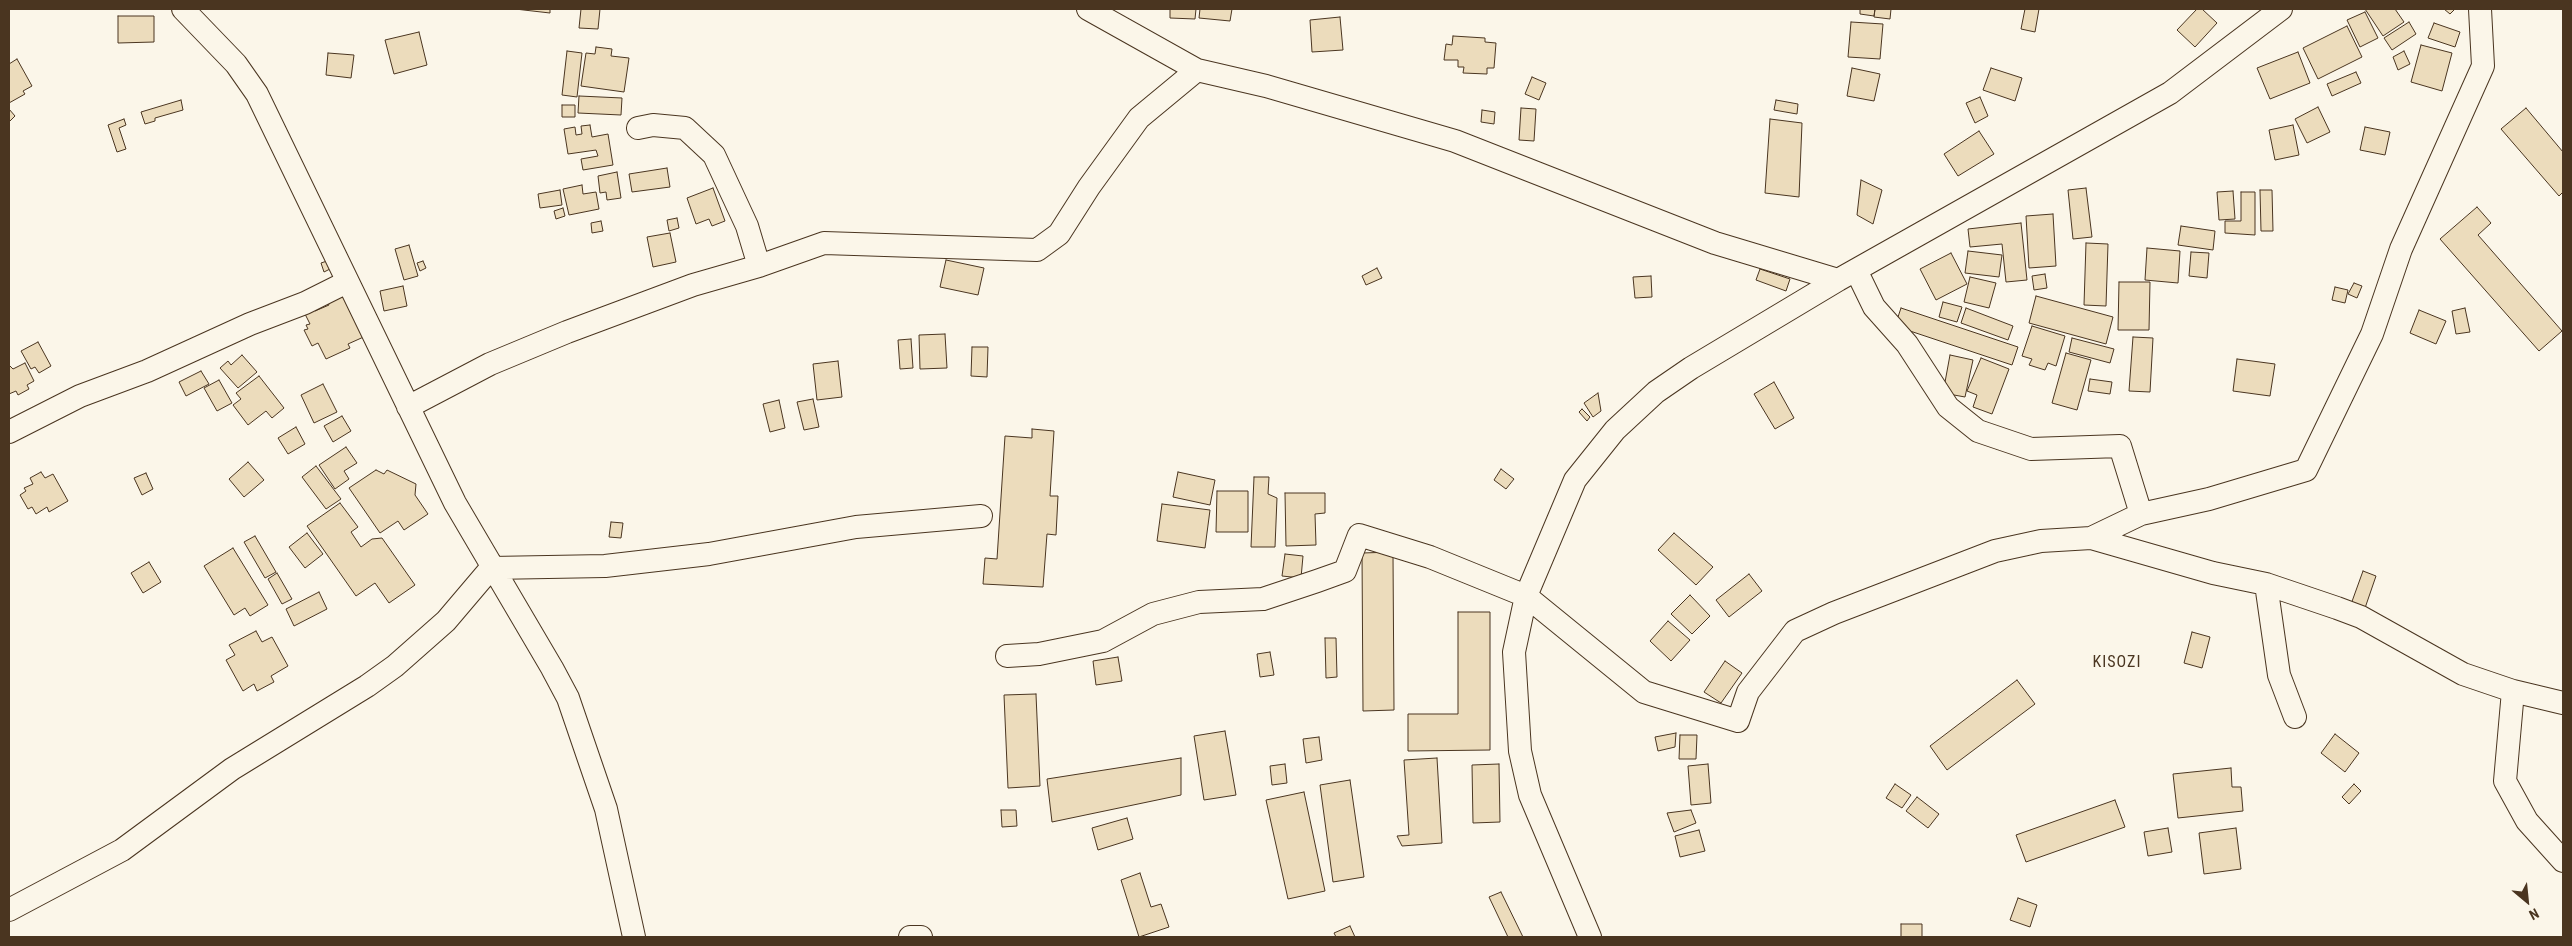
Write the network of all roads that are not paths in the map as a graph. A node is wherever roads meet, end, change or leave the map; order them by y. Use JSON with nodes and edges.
{"nodes":[{"id":1,"x":184,"y":9,"type":"edge"},
{"id":2,"x":1088,"y":9,"type":"edge"},
{"id":3,"x":2281,"y":9,"type":"edge"},
{"id":4,"x":2480,"y":9,"type":"edge"},
{"id":5,"x":1197,"y":70,"type":"junction"},
{"id":6,"x":638,"y":128,"type":"dead end"},
{"id":7,"x":759,"y":266,"type":"junction"},
{"id":8,"x":1847,"y":275,"type":"junction"},
{"id":9,"x":347,"y":282,"type":"junction"},
{"id":10,"x":408,"y":407,"type":"junction"},
{"id":11,"x":9,"y":432,"type":"edge"},
{"id":12,"x":2141,"y":514,"type":"junction"},
{"id":13,"x":981,"y":516,"type":"dead end"},
{"id":14,"x":2091,"y":538,"type":"junction"},
{"id":15,"x":491,"y":568,"type":"junction"},
{"id":16,"x":2266,"y":584,"type":"junction"},
{"id":17,"x":1526,"y":596,"type":"junction"},
{"id":18,"x":1007,"y":656,"type":"dead end"},
{"id":19,"x":2513,"y":692,"type":"junction"},
{"id":20,"x":2563,"y":703,"type":"edge"},
{"id":21,"x":2295,"y":718,"type":"dead end"},
{"id":22,"x":2563,"y":861,"type":"edge"},
{"id":23,"x":9,"y":910,"type":"edge"},
{"id":24,"x":634,"y":937,"type":"edge"},
{"id":25,"x":910,"y":937,"type":"edge"},
{"id":26,"x":921,"y":937,"type":"edge"},
{"id":27,"x":1590,"y":937,"type":"edge"}],
"edges":[{"from":1,"to":9,"type":"street"},
{"from":2,"to":5,"type":"street"},
{"from":3,"to":8,"type":"street"},
{"from":4,"to":12,"type":"street"},
{"from":5,"to":7,"type":"street"},
{"from":5,"to":8,"type":"street"},
{"from":6,"to":7,"type":"street"},
{"from":7,"to":10,"type":"street"},
{"from":8,"to":12,"type":"street"},
{"from":8,"to":17,"type":"street"},
{"from":9,"to":10,"type":"street"},
{"from":9,"to":11,"type":"street"},
{"from":10,"to":15,"type":"street"},
{"from":12,"to":14,"type":"street"},
{"from":13,"to":15,"type":"street"},
{"from":14,"to":16,"type":"street"},
{"from":14,"to":17,"type":"street"},
{"from":15,"to":23,"type":"street"},
{"from":15,"to":24,"type":"street"},
{"from":16,"to":19,"type":"street"},
{"from":16,"to":21,"type":"street"},
{"from":17,"to":18,"type":"street"},
{"from":17,"to":27,"type":"street"},
{"from":19,"to":20,"type":"street"},
{"from":19,"to":22,"type":"street"},
{"from":25,"to":26,"type":"street"}]}
